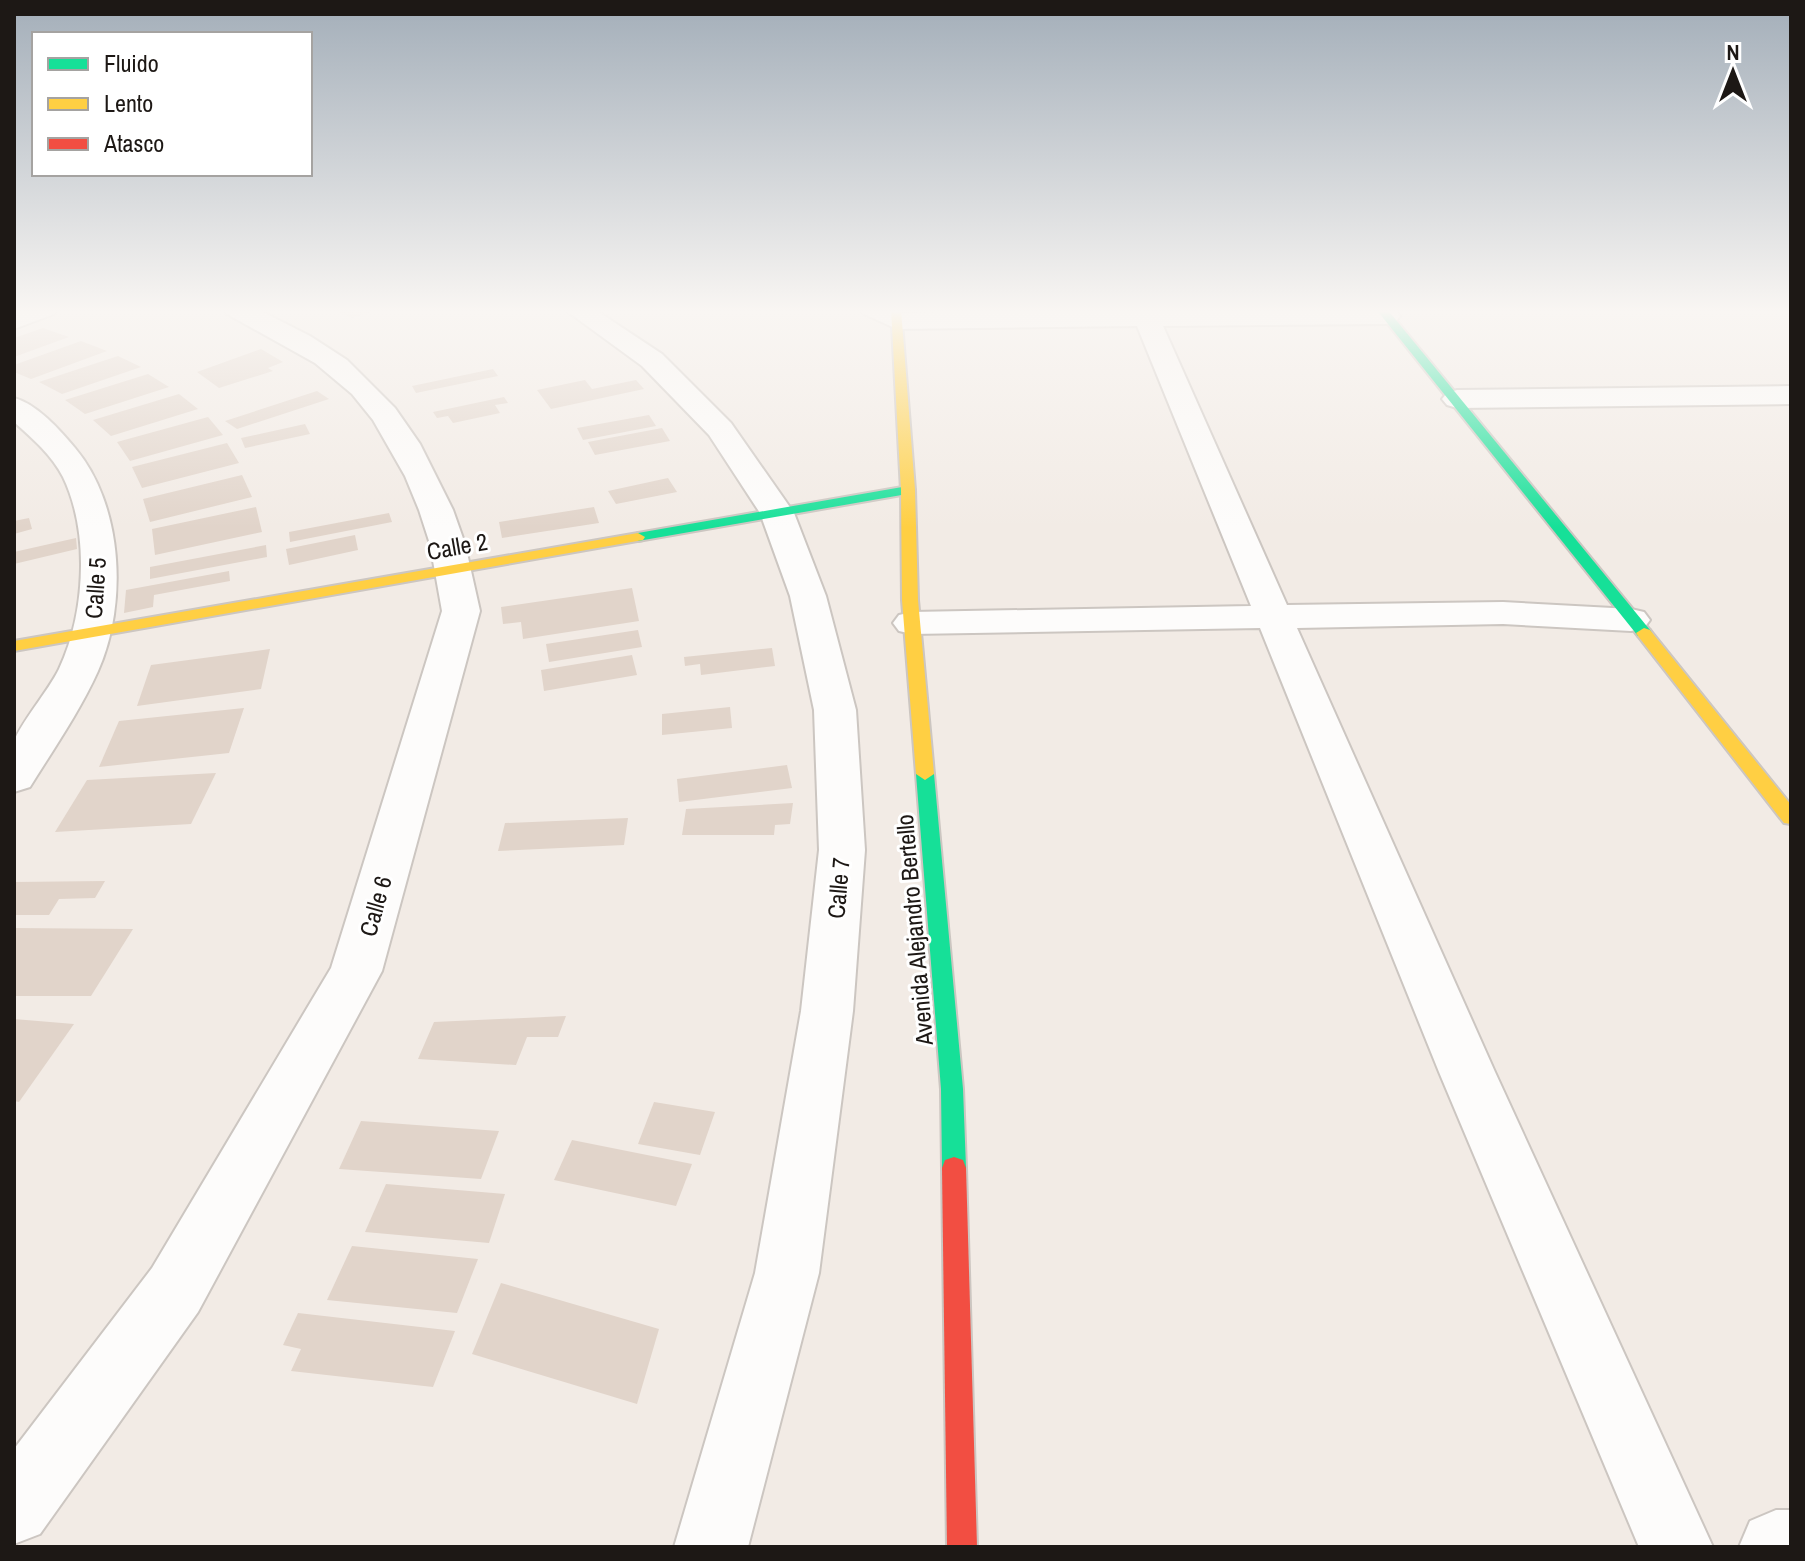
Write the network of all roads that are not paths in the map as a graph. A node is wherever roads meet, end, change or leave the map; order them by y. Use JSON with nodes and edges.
{"nodes":[{"id":1,"x":354,"y":382,"type":"edge"},
{"id":2,"x":674,"y":382,"type":"edge"},
{"id":3,"x":901,"y":382,"type":"edge"},
{"id":4,"x":1173,"y":382,"type":"edge"},
{"id":5,"x":1443,"y":382,"type":"edge"},
{"id":6,"x":1791,"y":395,"type":"edge"},
{"id":7,"x":1457,"y":399,"type":"junction"},
{"id":8,"x":14,"y":407,"type":"edge"},
{"id":9,"x":908,"y":490,"type":"junction"},
{"id":10,"x":777,"y":513,"type":"junction"},
{"id":11,"x":456,"y":571,"type":"junction"},
{"id":12,"x":1272,"y":618,"type":"junction"},
{"id":13,"x":1631,"y":620,"type":"junction"},
{"id":14,"x":912,"y":623,"type":"junction"},
{"id":15,"x":92,"y":633,"type":"junction"},
{"id":16,"x":14,"y":646,"type":"edge"},
{"id":17,"x":14,"y":777,"type":"edge"},
{"id":18,"x":1791,"y":818,"type":"edge"},
{"id":19,"x":14,"y":1508,"type":"edge"},
{"id":20,"x":711,"y":1547,"type":"edge"},
{"id":21,"x":962,"y":1547,"type":"edge"},
{"id":22,"x":1676,"y":1547,"type":"edge"},
{"id":23,"x":1776,"y":1547,"type":"edge"},
{"id":24,"x":1791,"y":1547,"type":"edge"}],
"edges":[{"from":1,"to":11,"type":"street","name":"Calle 6"},
{"from":2,"to":10,"type":"street","name":"Calle 7"},
{"from":3,"to":9,"type":"street","name":"Avenida Alejandro Bertello"},
{"from":4,"to":12,"type":"street"},
{"from":5,"to":7,"type":"street"},
{"from":6,"to":7,"type":"street"},
{"from":7,"to":13,"type":"street"},
{"from":8,"to":15,"type":"street","name":"Calle 5"},
{"from":9,"to":10,"type":"street","name":"Calle 2"},
{"from":9,"to":14,"type":"street","name":"Avenida Alejandro Bertello"},
{"from":10,"to":11,"type":"street","name":"Calle 2"},
{"from":10,"to":20,"type":"street","name":"Calle 7"},
{"from":11,"to":15,"type":"street","name":"Calle 2"},
{"from":11,"to":19,"type":"street","name":"Calle 6"},
{"from":12,"to":13,"type":"street"},
{"from":12,"to":14,"type":"street"},
{"from":12,"to":22,"type":"street"},
{"from":13,"to":18,"type":"street"},
{"from":14,"to":21,"type":"street","name":"Avenida Alejandro Bertello"},
{"from":15,"to":16,"type":"street","name":"Calle 2"},
{"from":15,"to":17,"type":"street","name":"Calle 5"},
{"from":23,"to":24,"type":"street"}]}
